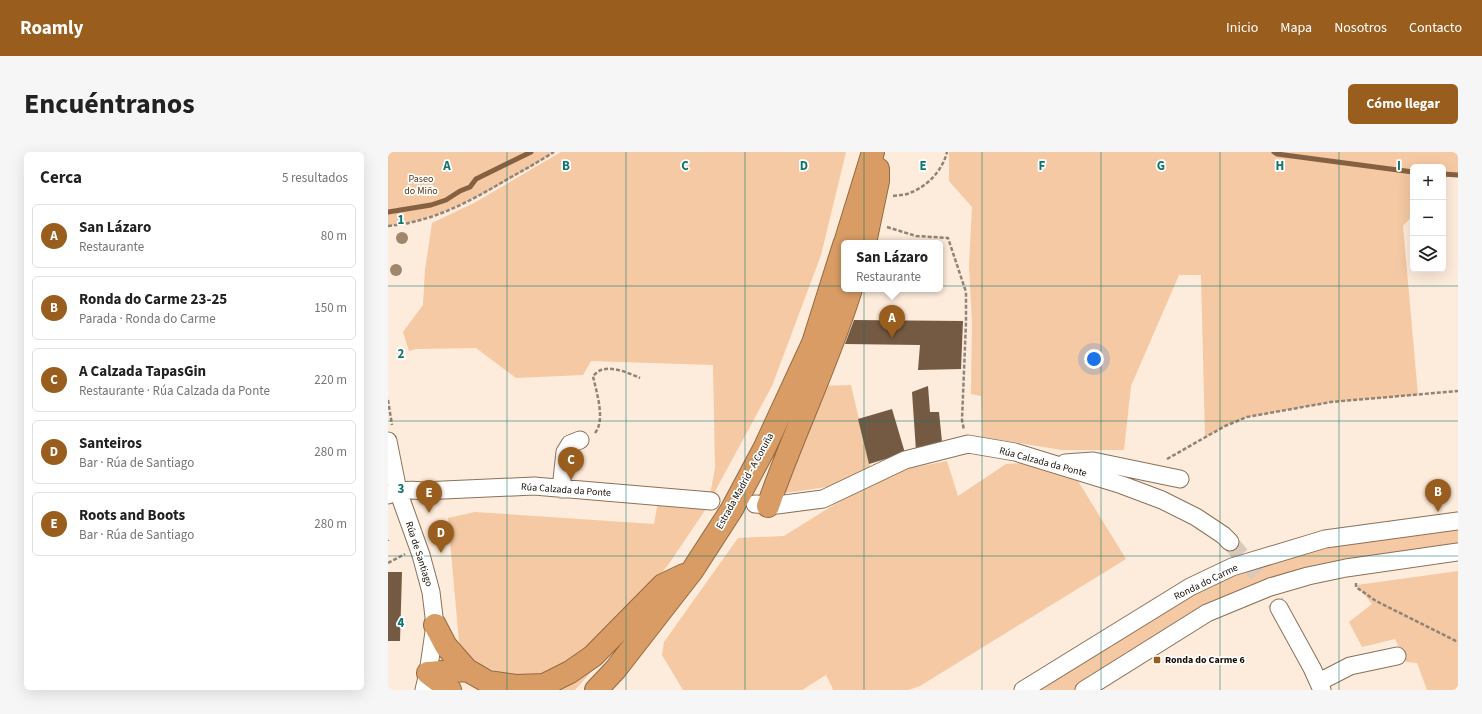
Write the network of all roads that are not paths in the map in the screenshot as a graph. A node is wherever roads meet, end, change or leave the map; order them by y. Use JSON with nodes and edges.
{"nodes":[{"id":1,"x":873,"y":152,"type":"edge"},
{"id":2,"x":879,"y":152,"type":"edge"},
{"id":3,"x":845,"y":240,"type":"edge"},
{"id":4,"x":866,"y":240,"type":"edge"},
{"id":5,"x":841,"y":254,"type":"edge"},
{"id":6,"x":850,"y":292,"type":"edge"},
{"id":7,"x":580,"y":440,"type":"road end"},
{"id":8,"x":388,"y":441,"type":"edge"},
{"id":9,"x":1057,"y":464,"type":"junction"},
{"id":10,"x":1180,"y":479,"type":"dead end"},
{"id":11,"x":391,"y":489,"type":"edge"},
{"id":12,"x":561,"y":489,"type":"junction"},
{"id":13,"x":711,"y":501,"type":"dead end"},
{"id":14,"x":762,"y":505,"type":"joint"},
{"id":15,"x":1458,"y":521,"type":"edge"},
{"id":16,"x":1230,"y":542,"type":"tunnel mouth"},
{"id":17,"x":1458,"y":552,"type":"edge"},
{"id":18,"x":692,"y":571,"type":"junction"},
{"id":19,"x":1279,"y":608,"type":"tunnel mouth"},
{"id":20,"x":435,"y":625,"type":"junction"},
{"id":21,"x":1397,"y":656,"type":"dead end"},
{"id":22,"x":467,"y":670,"type":"junction"},
{"id":23,"x":426,"y":682,"type":"edge"},
{"id":24,"x":1320,"y":686,"type":"edge"},
{"id":25,"x":1090,"y":688,"type":"edge"},
{"id":26,"x":450,"y":690,"type":"edge"},
{"id":27,"x":596,"y":690,"type":"edge"},
{"id":28,"x":1023,"y":690,"type":"edge"}],
"edges":[{"from":1,"to":3,"type":"highway","name":"Estrada Madrid - A Coruña"},
{"from":2,"to":4,"type":"highway"},
{"from":5,"to":18,"type":"highway","name":"Estrada Madrid - A Coruña"},
{"from":6,"to":14,"type":"highway"},
{"from":7,"to":12,"type":"street"},
{"from":8,"to":11,"type":"street"},
{"from":9,"to":10,"type":"street"},
{"from":9,"to":14,"type":"street","name":"Rúa Calzada da Ponte"},
{"from":9,"to":16,"type":"street","name":"Rúa Calzada da Ponte"},
{"from":11,"to":12,"type":"street","name":"Rúa Calzada da Ponte"},
{"from":11,"to":20,"type":"street","name":"Rúa de Santiago"},
{"from":12,"to":13,"type":"street","name":"Rúa Calzada da Ponte"},
{"from":15,"to":28,"type":"street","name":"Ronda do Carme"},
{"from":17,"to":25,"type":"street"},
{"from":18,"to":22,"type":"highway"},
{"from":18,"to":27,"type":"highway","name":"Estrada Madrid - A Coruña"},
{"from":19,"to":24,"type":"street"},
{"from":20,"to":22,"type":"highway"},
{"from":20,"to":23,"type":"street","name":"Rúa de Santiago"},
{"from":21,"to":24,"type":"street"},
{"from":22,"to":23,"type":"highway"},
{"from":23,"to":26,"type":"highway"}]}
